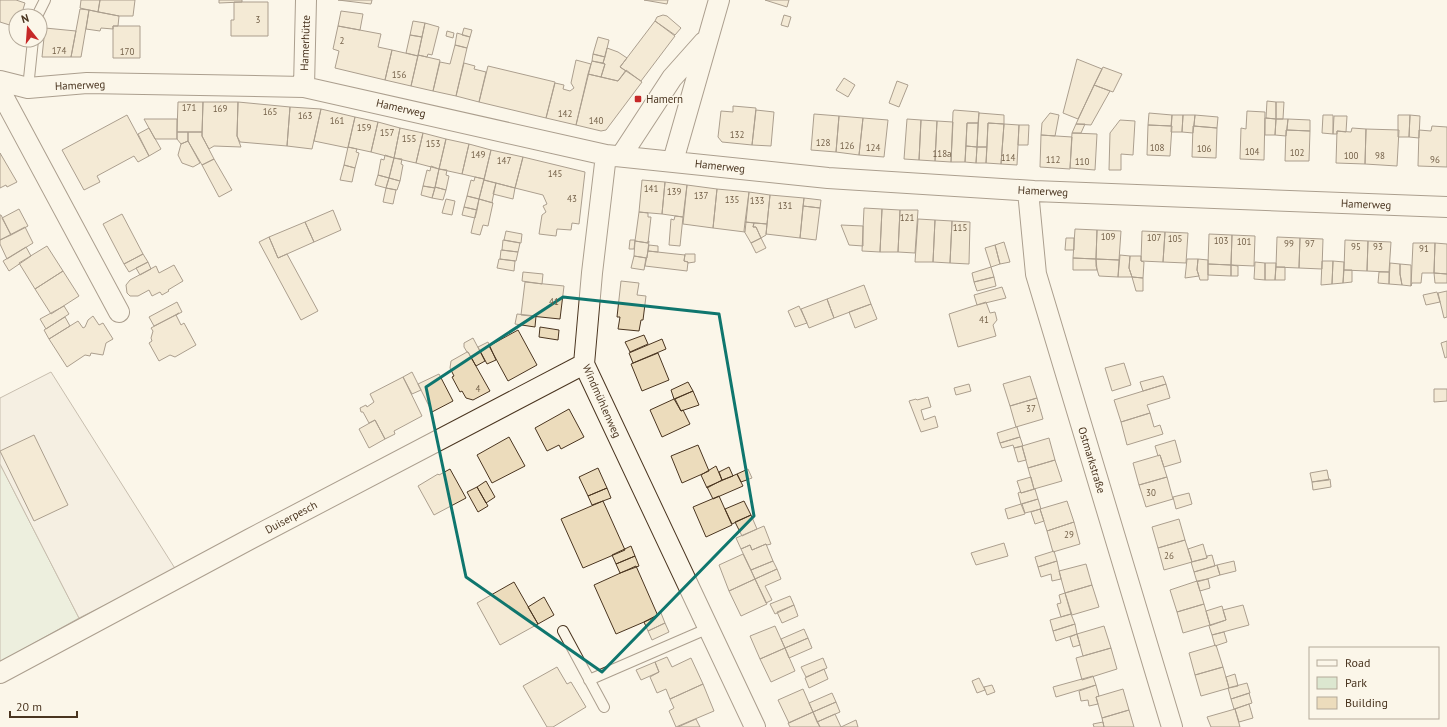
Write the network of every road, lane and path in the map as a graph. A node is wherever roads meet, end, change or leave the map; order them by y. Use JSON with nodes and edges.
{"nodes":[{"id":1,"x":306,"y":0,"type":"edge"},
{"id":2,"x":719,"y":0,"type":"edge"},
{"id":3,"x":708,"y":37,"type":"junction"},
{"id":4,"x":33,"y":48,"type":"edge"},
{"id":5,"x":304,"y":86,"type":"junction"},
{"id":6,"x":28,"y":88,"type":"junction"},
{"id":7,"x":1,"y":93,"type":"edge"},
{"id":8,"x":613,"y":155,"type":"junction"},
{"id":9,"x":673,"y":161,"type":"junction"},
{"id":10,"x":1028,"y":191,"type":"junction"},
{"id":11,"x":1447,"y":207,"type":"edge"},
{"id":12,"x":119,"y":312,"type":"dead end"},
{"id":13,"x":584,"y":364,"type":"junction"},
{"id":14,"x":709,"y":628,"type":"junction"},
{"id":15,"x":563,"y":631,"type":"dead end"},
{"id":16,"x":0,"y":673,"type":"edge"},
{"id":17,"x":589,"y":680,"type":"junction"},
{"id":18,"x":604,"y":707,"type":"dead end"},
{"id":19,"x":755,"y":727,"type":"edge"},
{"id":20,"x":1172,"y":727,"type":"edge"}],
"edges":[{"from":1,"to":5,"type":"street","name":"Hamerhütte"},
{"from":2,"to":3,"type":"street","name":"Windmühlenweg"},
{"from":3,"to":8,"type":"street","name":"Windmühlenweg"},
{"from":3,"to":9,"type":"street","name":"Windmühlenweg"},
{"from":4,"to":6,"type":"lane"},
{"from":5,"to":6,"type":"street","name":"Hamerweg"},
{"from":5,"to":8,"type":"street","name":"Hamerweg"},
{"from":6,"to":7,"type":"street","name":"Hamerweg"},
{"from":7,"to":12,"type":"street"},
{"from":8,"to":9,"type":"street","name":"Hamerweg"},
{"from":8,"to":13,"type":"street","name":"Windmühlenweg"},
{"from":9,"to":10,"type":"street","name":"Hamerweg"},
{"from":10,"to":11,"type":"street","name":"Hamerweg"},
{"from":10,"to":20,"type":"street","name":"Ostmarkstraße"},
{"from":13,"to":14,"type":"street","name":"Windmühlenweg"},
{"from":13,"to":16,"type":"street","name":"Duiserpesch"},
{"from":14,"to":17,"type":"lane"},
{"from":14,"to":19,"type":"street","name":"Windmühlenweg"},
{"from":15,"to":17,"type":"lane"},
{"from":17,"to":18,"type":"lane"}]}
